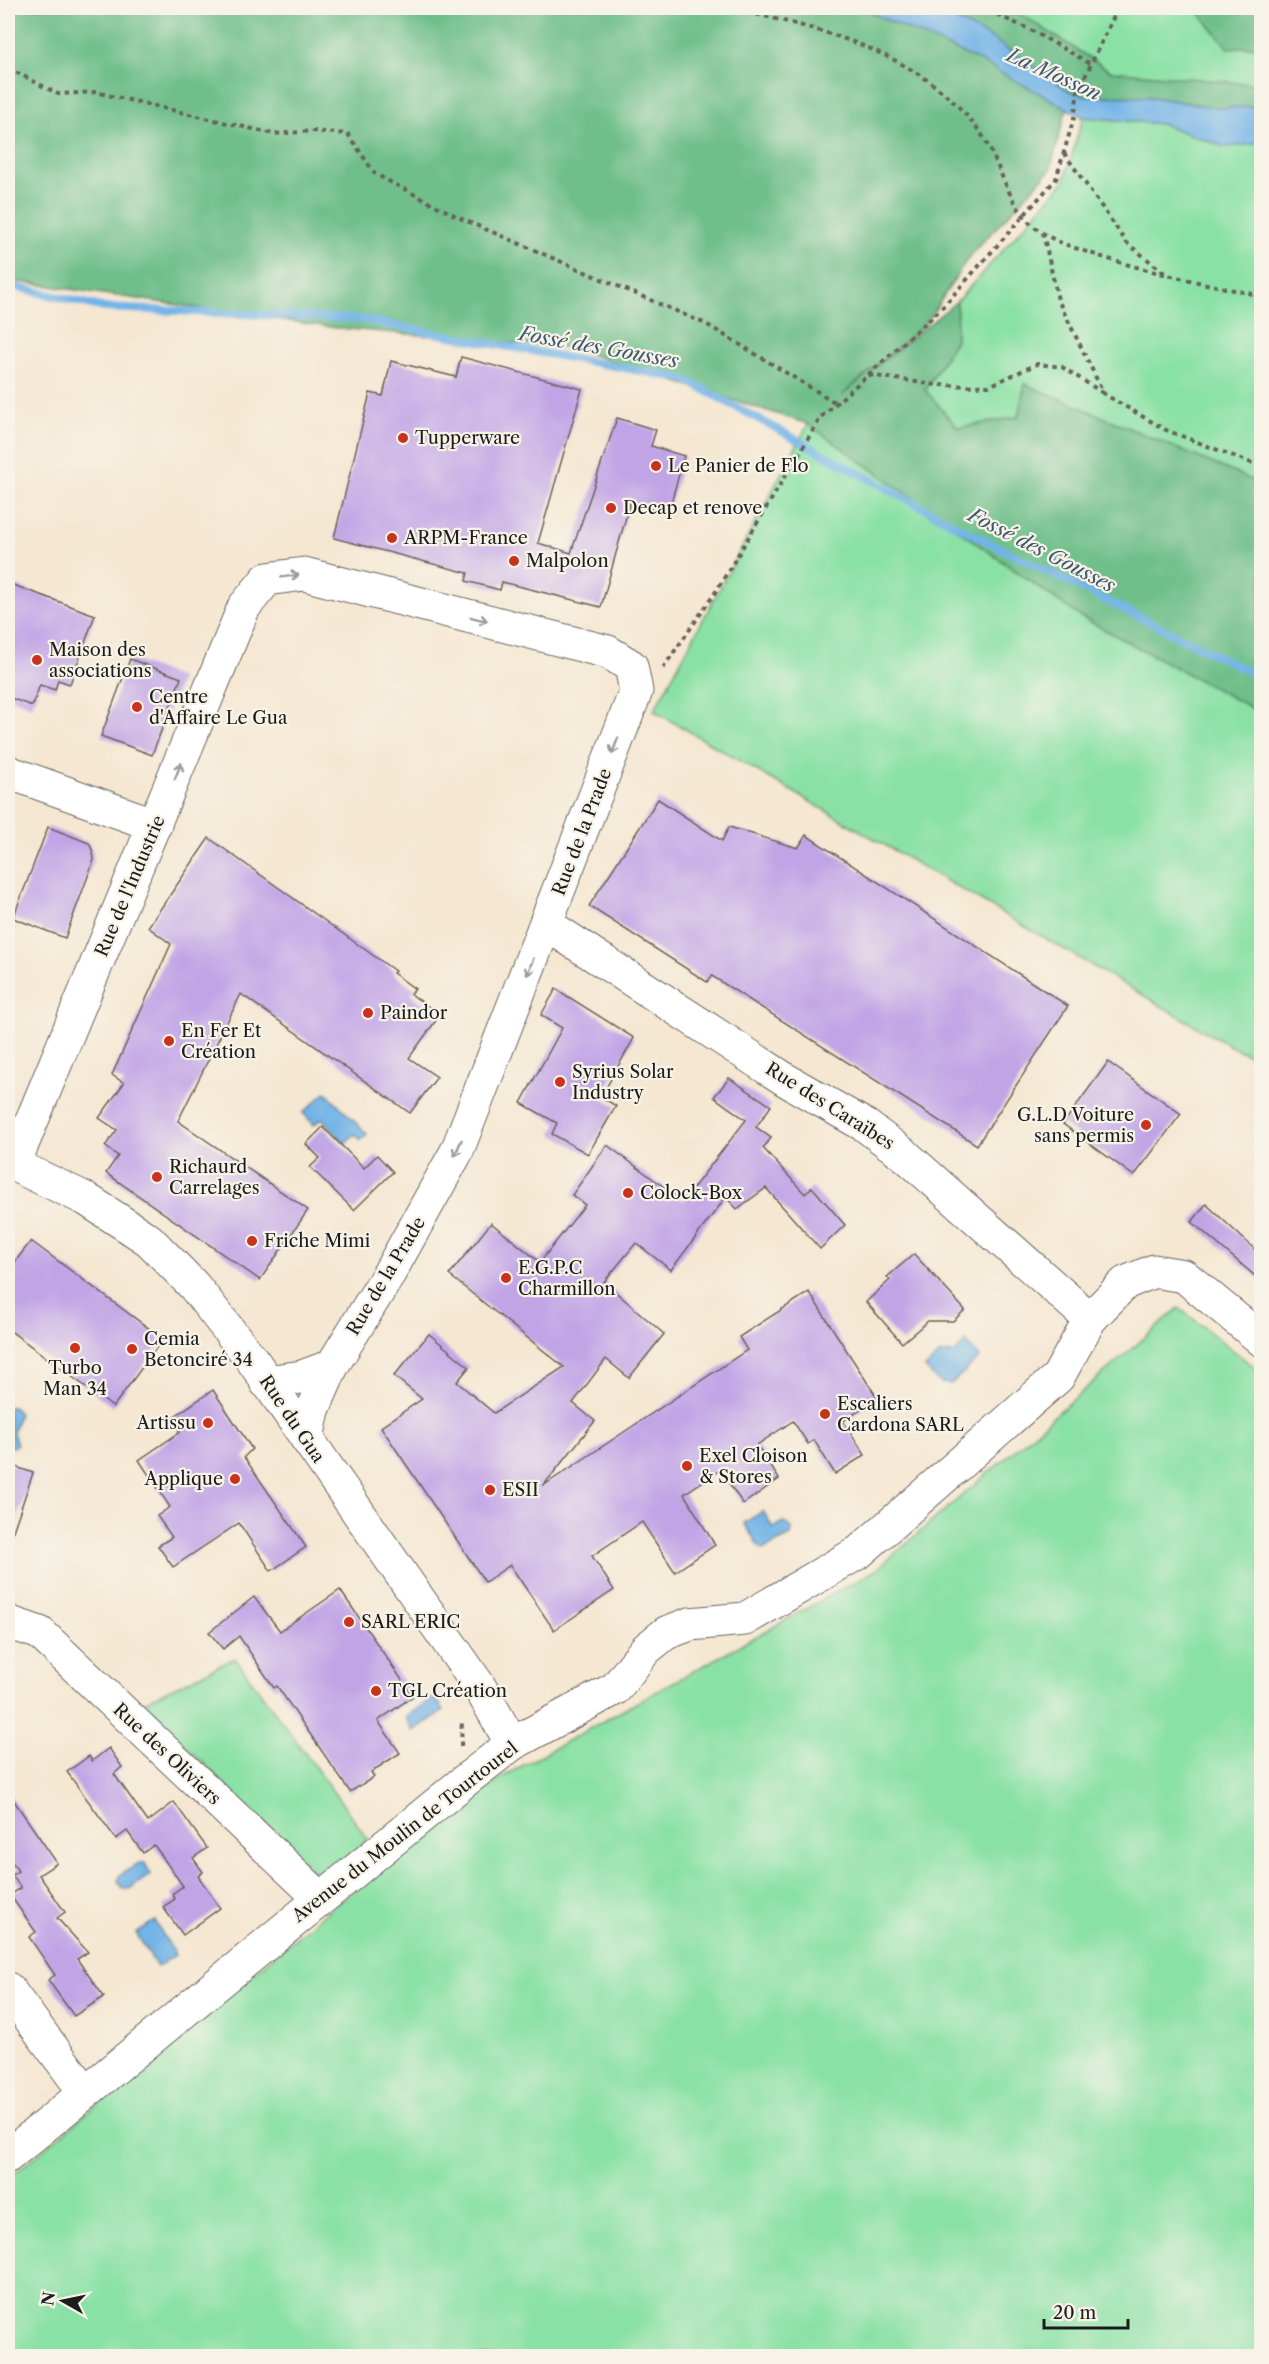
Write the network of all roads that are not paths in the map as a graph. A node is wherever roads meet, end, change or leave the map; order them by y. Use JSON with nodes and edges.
{"nodes":[{"id":1,"x":636,"y":691,"type":"joint"},
{"id":2,"x":8,"y":772,"type":"edge"},
{"id":3,"x":155,"y":825,"type":"junction"},
{"id":4,"x":546,"y":924,"type":"junction"},
{"id":5,"x":11,"y":1163,"type":"edge"},
{"id":6,"x":1090,"y":1319,"type":"junction"},
{"id":7,"x":1262,"y":1340,"type":"edge"},
{"id":8,"x":332,"y":1366,"type":"junction"},
{"id":9,"x":266,"y":1382,"type":"junction"},
{"id":10,"x":307,"y":1438,"type":"junction"},
{"id":11,"x":8,"y":1622,"type":"edge"},
{"id":12,"x":512,"y":1744,"type":"junction"},
{"id":13,"x":320,"y":1898,"type":"junction"},
{"id":14,"x":8,"y":1989,"type":"edge"},
{"id":15,"x":85,"y":2092,"type":"junction"},
{"id":16,"x":8,"y":2156,"type":"edge"}],
"edges":[{"from":3,"to":1,"type":"street","name":"Rue de l'Industrie","one_way":true},
{"from":1,"to":4,"type":"street","name":"Rue de la Prade","one_way":true},
{"from":2,"to":3,"type":"street"},
{"from":3,"to":5,"type":"street","name":"Rue de l'Industrie"},
{"from":4,"to":6,"type":"street","name":"Rue des Caraïbes"},
{"from":4,"to":8,"type":"street","name":"Rue de la Prade","one_way":true},
{"from":5,"to":9,"type":"street","name":"Rue du Gua"},
{"from":6,"to":7,"type":"street","name":"Avenue du Moulin de Tourtourel"},
{"from":6,"to":12,"type":"street","name":"Avenue du Moulin de Tourtourel"},
{"from":8,"to":9,"type":"street"},
{"from":8,"to":10,"type":"street","name":"Rue de la Prade"},
{"from":9,"to":10,"type":"street","name":"Rue du Gua"},
{"from":10,"to":12,"type":"street","name":"Rue du Gua"},
{"from":11,"to":13,"type":"street","name":"Rue des Oliviers"},
{"from":12,"to":13,"type":"street","name":"Avenue du Moulin de Tourtourel"},
{"from":13,"to":15,"type":"street","name":"Avenue du Moulin de Tourtourel"},
{"from":14,"to":15,"type":"street"},
{"from":15,"to":16,"type":"street","name":"Avenue du Moulin de Tourtourel"}]}
